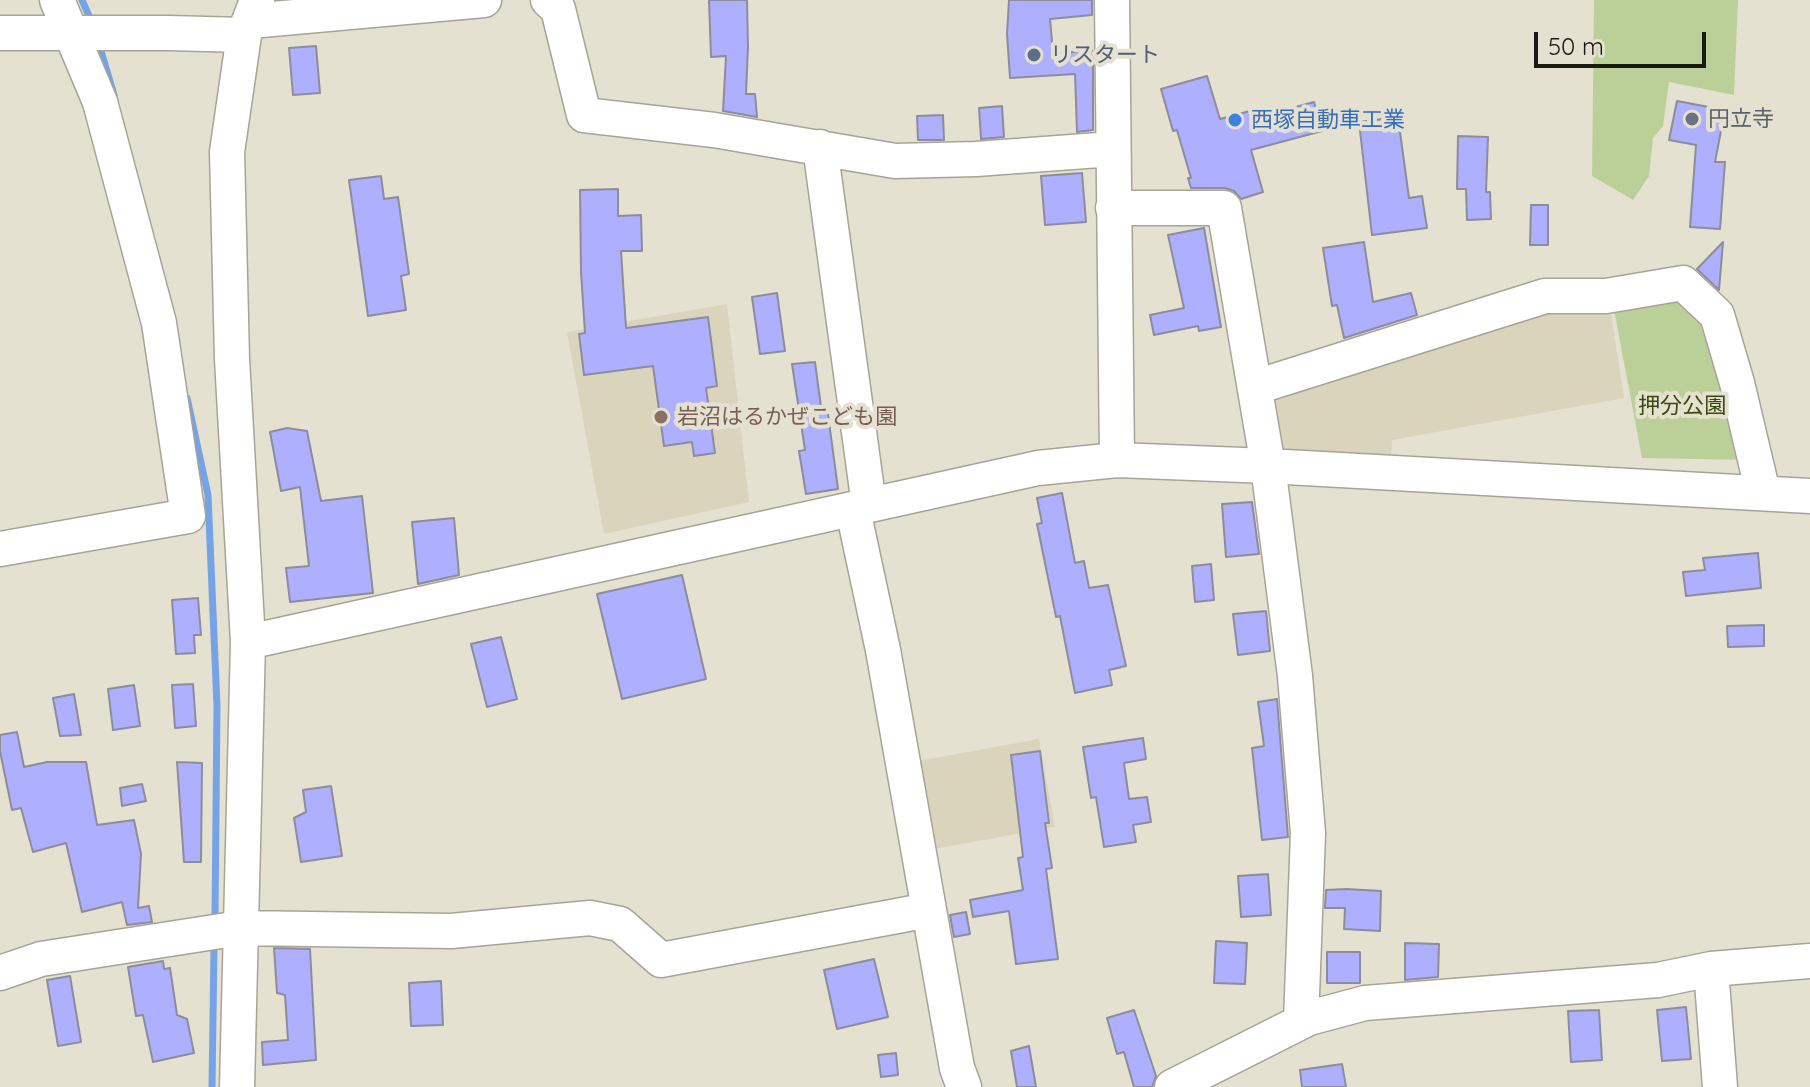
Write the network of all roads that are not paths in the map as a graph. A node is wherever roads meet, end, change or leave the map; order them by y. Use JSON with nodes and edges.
{"nodes":[{"id":1,"x":57,"y":0,"type":"edge"},
{"id":2,"x":484,"y":0,"type":"edge"},
{"id":3,"x":548,"y":0,"type":"edge"},
{"id":4,"x":1112,"y":0,"type":"edge"},
{"id":5,"x":250,"y":19,"type":"edge"},
{"id":6,"x":0,"y":33,"type":"edge"},
{"id":7,"x":72,"y":33,"type":"junction"},
{"id":8,"x":820,"y":147,"type":"junction"},
{"id":9,"x":1113,"y":149,"type":"junction"},
{"id":10,"x":1113,"y":208,"type":"junction"},
{"id":11,"x":1256,"y":387,"type":"junction"},
{"id":12,"x":1117,"y":460,"type":"junction"},
{"id":13,"x":1268,"y":466,"type":"junction"},
{"id":14,"x":1763,"y":493,"type":"junction"},
{"id":15,"x":1810,"y":496,"type":"edge"},
{"id":16,"x":861,"y":508,"type":"junction"},
{"id":17,"x":0,"y":549,"type":"edge"},
{"id":18,"x":248,"y":642,"type":"junction"},
{"id":19,"x":929,"y":910,"type":"junction"},
{"id":20,"x":240,"y":928,"type":"junction"},
{"id":21,"x":1810,"y":961,"type":"edge"},
{"id":22,"x":1711,"y":969,"type":"junction"},
{"id":23,"x":0,"y":973,"type":"edge"},
{"id":24,"x":1301,"y":1022,"type":"junction"},
{"id":25,"x":237,"y":1087,"type":"edge"},
{"id":26,"x":964,"y":1087,"type":"edge"},
{"id":27,"x":1172,"y":1087,"type":"edge"},
{"id":28,"x":1720,"y":1087,"type":"edge"}],
"edges":[{"from":1,"to":7,"type":"street"},
{"from":2,"to":5,"type":"street"},
{"from":3,"to":8,"type":"street"},
{"from":4,"to":9,"type":"street"},
{"from":5,"to":7,"type":"street"},
{"from":5,"to":18,"type":"street"},
{"from":6,"to":7,"type":"street"},
{"from":7,"to":17,"type":"street"},
{"from":8,"to":9,"type":"street"},
{"from":8,"to":16,"type":"street"},
{"from":9,"to":10,"type":"street"},
{"from":10,"to":11,"type":"street"},
{"from":10,"to":12,"type":"street"},
{"from":11,"to":13,"type":"street"},
{"from":11,"to":14,"type":"street"},
{"from":12,"to":13,"type":"street"},
{"from":12,"to":16,"type":"street"},
{"from":13,"to":14,"type":"street"},
{"from":13,"to":24,"type":"street"},
{"from":14,"to":15,"type":"street"},
{"from":16,"to":18,"type":"street"},
{"from":16,"to":19,"type":"street"},
{"from":18,"to":20,"type":"street"},
{"from":19,"to":20,"type":"street"},
{"from":19,"to":26,"type":"street"},
{"from":20,"to":23,"type":"street"},
{"from":20,"to":25,"type":"street"},
{"from":21,"to":22,"type":"street"},
{"from":22,"to":24,"type":"street"},
{"from":22,"to":28,"type":"street"},
{"from":24,"to":27,"type":"street"}]}
